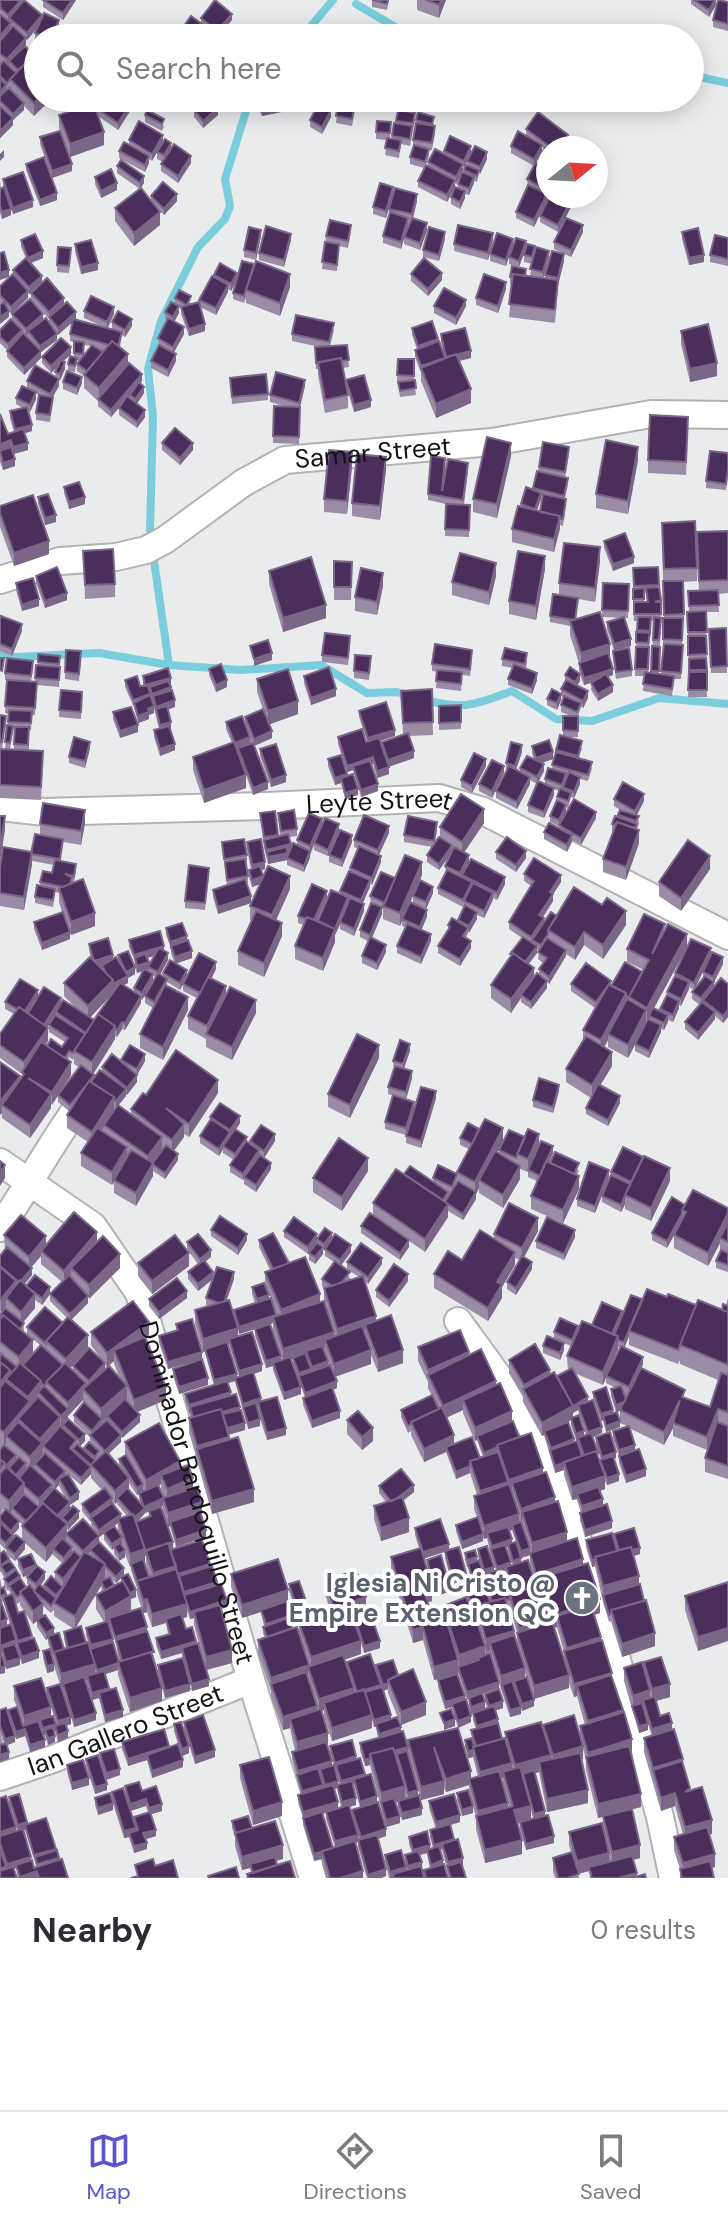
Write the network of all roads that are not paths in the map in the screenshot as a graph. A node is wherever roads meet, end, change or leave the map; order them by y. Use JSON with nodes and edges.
{"nodes":[{"id":1,"x":728,"y":415,"type":"edge"},
{"id":2,"x":0,"y":580,"type":"edge"},
{"id":3,"x":0,"y":807,"type":"edge"},
{"id":4,"x":728,"y":936,"type":"edge"},
{"id":5,"x":89,"y":1091,"type":"edge"},
{"id":6,"x":0,"y":1162,"type":"edge"},
{"id":7,"x":31,"y":1182,"type":"junction"},
{"id":8,"x":0,"y":1228,"type":"edge"},
{"id":9,"x":458,"y":1321,"type":"dead end"},
{"id":10,"x":251,"y":1680,"type":"junction"},
{"id":11,"x":0,"y":1777,"type":"edge"},
{"id":12,"x":313,"y":1878,"type":"edge"},
{"id":13,"x":673,"y":1878,"type":"edge"}],
"edges":[{"from":1,"to":2,"type":"street","name":"Samar Street"},
{"from":3,"to":4,"type":"street","name":"Leyte Street"},
{"from":5,"to":7,"type":"street"},
{"from":6,"to":7,"type":"street","name":"Dominador Bardoquillo Street"},
{"from":7,"to":8,"type":"street"},
{"from":7,"to":10,"type":"street","name":"Dominador Bardoquillo Street"},
{"from":9,"to":13,"type":"street"},
{"from":10,"to":11,"type":"street","name":"Ian Gallero Street"},
{"from":10,"to":12,"type":"street","name":"Dominador Bardoquillo Street"}]}
